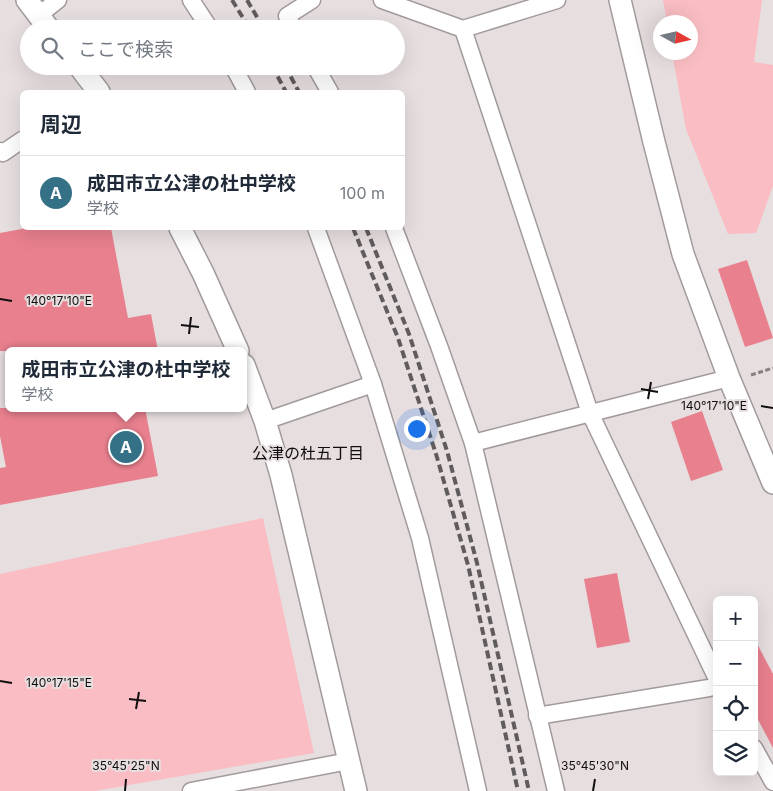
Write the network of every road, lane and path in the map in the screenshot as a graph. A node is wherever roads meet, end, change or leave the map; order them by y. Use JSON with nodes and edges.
{"nodes":[{"id":1,"x":58,"y":0,"type":"edge"},
{"id":2,"x":191,"y":0,"type":"edge"},
{"id":3,"x":312,"y":0,"type":"edge"},
{"id":4,"x":382,"y":0,"type":"edge"},
{"id":5,"x":557,"y":0,"type":"edge"},
{"id":6,"x":620,"y":0,"type":"edge"},
{"id":7,"x":38,"y":15,"type":"edge"},
{"id":8,"x":204,"y":20,"type":"edge"},
{"id":9,"x":289,"y":20,"type":"edge"},
{"id":10,"x":463,"y":29,"type":"junction"},
{"id":11,"x":85,"y":75,"type":"edge"},
{"id":12,"x":238,"y":75,"type":"edge"},
{"id":13,"x":320,"y":75,"type":"edge"},
{"id":14,"x":95,"y":90,"type":"edge"},
{"id":15,"x":246,"y":90,"type":"edge"},
{"id":16,"x":329,"y":90,"type":"edge"},
{"id":17,"x":20,"y":141,"type":"edge"},
{"id":18,"x":0,"y":151,"type":"edge"},
{"id":19,"x":181,"y":230,"type":"edge"},
{"id":20,"x":317,"y":230,"type":"edge"},
{"id":21,"x":395,"y":230,"type":"edge"},
{"id":22,"x":236,"y":347,"type":"edge"},
{"id":23,"x":773,"y":368,"type":"edge"},
{"id":24,"x":247,"y":373,"type":"edge"},
{"id":25,"x":751,"y":375,"type":"dead end"},
{"id":26,"x":729,"y":378,"type":"junction"},
{"id":27,"x":373,"y":384,"type":"junction"},
{"id":28,"x":590,"y":413,"type":"junction"},
{"id":29,"x":265,"y":421,"type":"junction"},
{"id":30,"x":473,"y":443,"type":"junction"},
{"id":31,"x":773,"y":483,"type":"edge"},
{"id":32,"x":713,"y":671,"type":"edge"},
{"id":33,"x":713,"y":687,"type":"edge"},
{"id":34,"x":538,"y":716,"type":"junction"},
{"id":35,"x":758,"y":755,"type":"edge"},
{"id":36,"x":349,"y":761,"type":"junction"},
{"id":37,"x":773,"y":782,"type":"edge"},
{"id":38,"x":191,"y":791,"type":"edge"},
{"id":39,"x":356,"y":791,"type":"edge"},
{"id":40,"x":478,"y":791,"type":"edge"},
{"id":41,"x":556,"y":791,"type":"edge"}],
"edges":[{"from":1,"to":7,"type":"street"},
{"from":2,"to":8,"type":"street"},
{"from":3,"to":9,"type":"street"},
{"from":4,"to":10,"type":"street"},
{"from":5,"to":10,"type":"street"},
{"from":6,"to":26,"type":"street"},
{"from":10,"to":28,"type":"street"},
{"from":11,"to":14,"type":"street"},
{"from":12,"to":15,"type":"street"},
{"from":13,"to":16,"type":"street"},
{"from":17,"to":18,"type":"street"},
{"from":19,"to":22,"type":"street"},
{"from":20,"to":27,"type":"street"},
{"from":21,"to":30,"type":"street"},
{"from":23,"to":25,"type":"path"},
{"from":24,"to":29,"type":"street"},
{"from":26,"to":28,"type":"street"},
{"from":26,"to":31,"type":"street"},
{"from":27,"to":29,"type":"street"},
{"from":27,"to":40,"type":"street"},
{"from":28,"to":30,"type":"street"},
{"from":28,"to":32,"type":"street"},
{"from":29,"to":36,"type":"street"},
{"from":30,"to":34,"type":"street"},
{"from":33,"to":34,"type":"street"},
{"from":34,"to":41,"type":"street"},
{"from":35,"to":37,"type":"street"},
{"from":36,"to":38,"type":"street"},
{"from":36,"to":39,"type":"street"}]}
